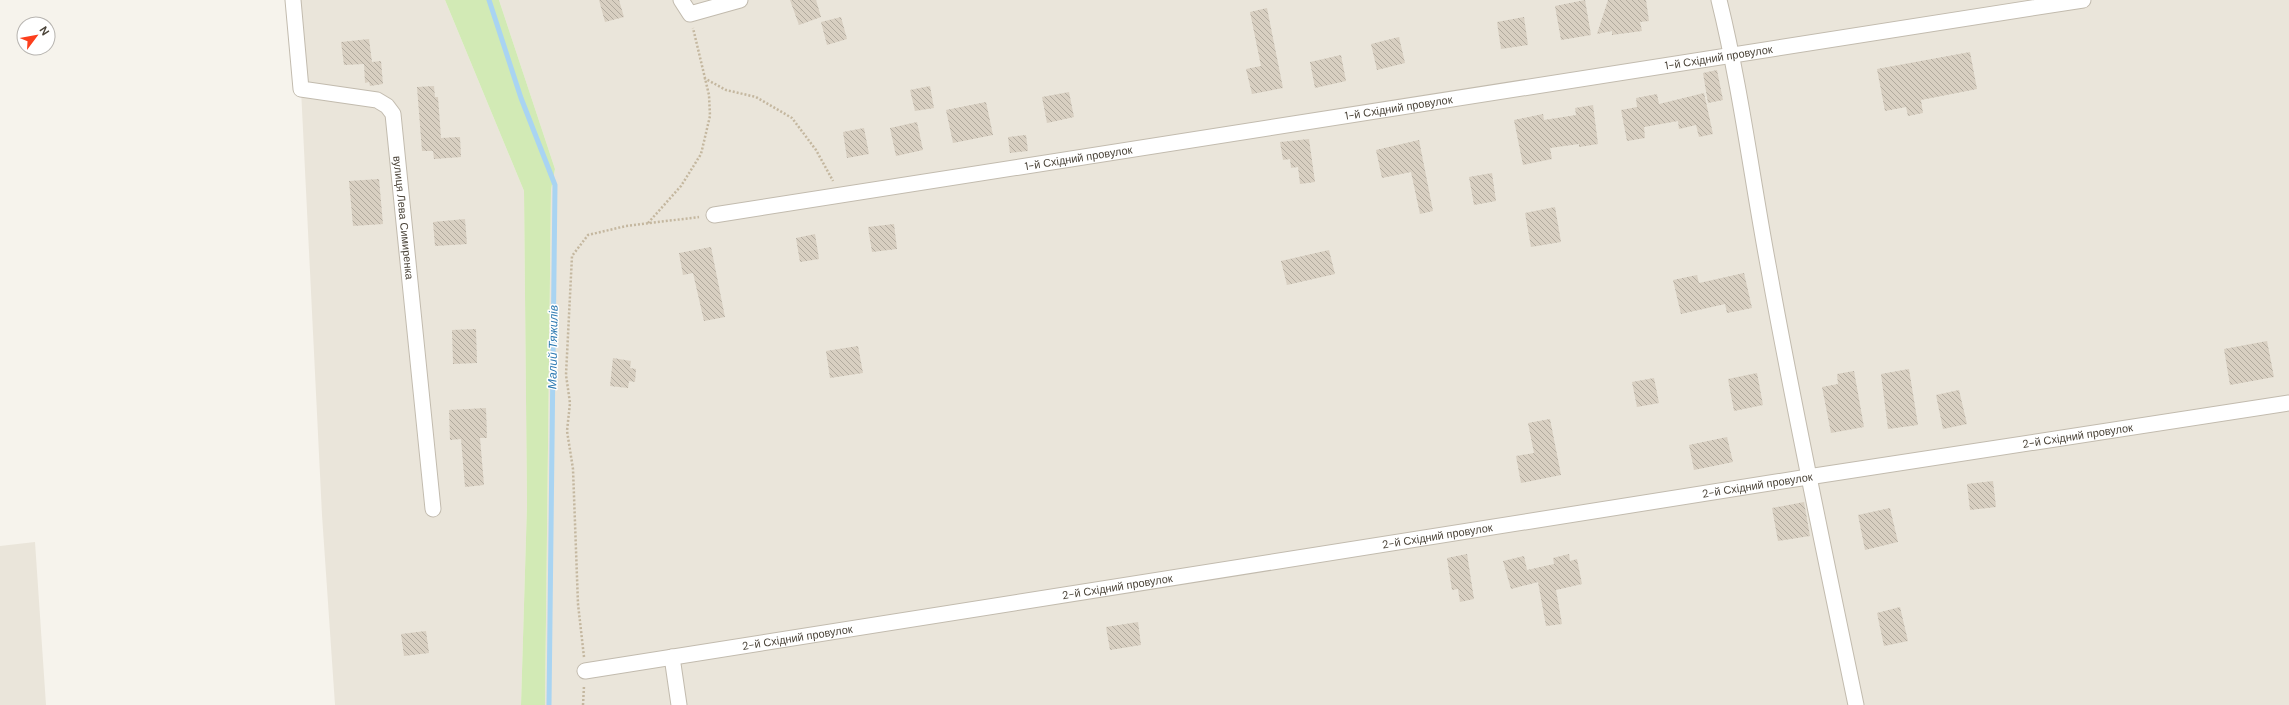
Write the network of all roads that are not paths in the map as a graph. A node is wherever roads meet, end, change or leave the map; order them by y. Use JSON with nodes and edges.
{"nodes":[{"id":1,"x":293,"y":0,"type":"edge"},
{"id":2,"x":681,"y":0,"type":"edge"},
{"id":3,"x":740,"y":0,"type":"edge"},
{"id":4,"x":1720,"y":0,"type":"edge"},
{"id":5,"x":2083,"y":0,"type":"edge"},
{"id":6,"x":1733,"y":55,"type":"junction"},
{"id":7,"x":714,"y":215,"type":"road end"},
{"id":8,"x":2289,"y":403,"type":"edge"},
{"id":9,"x":1808,"y":477,"type":"junction"},
{"id":10,"x":433,"y":509,"type":"dead end"},
{"id":11,"x":672,"y":657,"type":"junction"},
{"id":12,"x":585,"y":671,"type":"road end"},
{"id":13,"x":679,"y":705,"type":"edge"},
{"id":14,"x":1856,"y":705,"type":"edge"}],
"edges":[{"from":1,"to":10,"type":"street","name":"вулиця Лева Симиренка"},
{"from":2,"to":3,"type":"street"},
{"from":4,"to":6,"type":"street"},
{"from":5,"to":6,"type":"street","name":"1-й Східний провулок"},
{"from":6,"to":7,"type":"street","name":"1-й Східний провулок"},
{"from":6,"to":9,"type":"street"},
{"from":8,"to":9,"type":"street","name":"2-й Східний провулок"},
{"from":9,"to":11,"type":"street","name":"2-й Східний провулок"},
{"from":9,"to":14,"type":"street"},
{"from":11,"to":12,"type":"street","name":"2-й Східний провулок"},
{"from":11,"to":13,"type":"street"}]}
